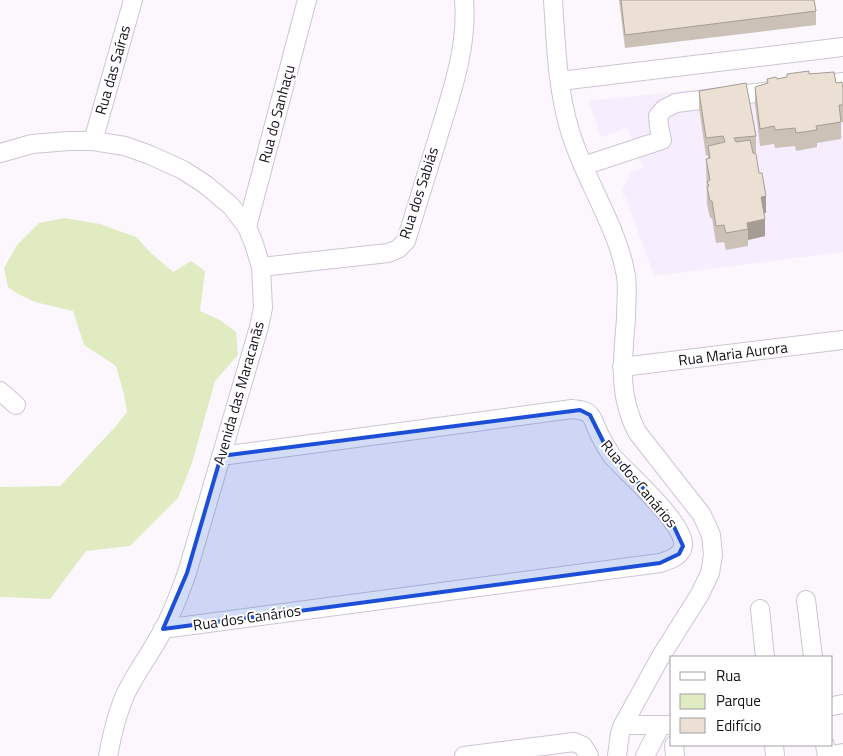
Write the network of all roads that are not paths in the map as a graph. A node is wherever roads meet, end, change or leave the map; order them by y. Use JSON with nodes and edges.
{"nodes":[{"id":1,"x":133,"y":0,"type":"edge"},
{"id":2,"x":307,"y":0,"type":"edge"},
{"id":3,"x":464,"y":0,"type":"edge"},
{"id":4,"x":553,"y":0,"type":"edge"},
{"id":5,"x":843,"y":47,"type":"edge"},
{"id":6,"x":560,"y":81,"type":"junction"},
{"id":7,"x":843,"y":82,"type":"edge"},
{"id":8,"x":93,"y":140,"type":"junction"},
{"id":9,"x":0,"y":153,"type":"edge"},
{"id":10,"x":583,"y":166,"type":"junction"},
{"id":11,"x":247,"y":227,"type":"junction"},
{"id":12,"x":261,"y":267,"type":"junction"},
{"id":13,"x":843,"y":340,"type":"edge"},
{"id":14,"x":622,"y":367,"type":"junction"},
{"id":15,"x":0,"y":391,"type":"edge"},
{"id":16,"x":16,"y":405,"type":"dead end"},
{"id":17,"x":221,"y":456,"type":"junction"},
{"id":18,"x":806,"y":600,"type":"dead end"},
{"id":19,"x":760,"y":609,"type":"dead end"},
{"id":20,"x":164,"y":629,"type":"junction"},
{"id":21,"x":765,"y":656,"type":"edge"},
{"id":22,"x":814,"y":656,"type":"edge"},
{"id":23,"x":623,"y":725,"type":"junction"},
{"id":24,"x":669,"y":726,"type":"edge"},
{"id":25,"x":825,"y":746,"type":"edge"},
{"id":26,"x":843,"y":754,"type":"edge"},
{"id":27,"x":108,"y":756,"type":"edge"},
{"id":28,"x":464,"y":756,"type":"edge"},
{"id":29,"x":589,"y":756,"type":"edge"},
{"id":30,"x":617,"y":756,"type":"edge"},
{"id":31,"x":644,"y":756,"type":"edge"}],
"edges":[{"from":1,"to":8,"type":"street","name":"Rua das Saíras"},
{"from":2,"to":11,"type":"street","name":"Rua do Sanhaçu"},
{"from":3,"to":12,"type":"street","name":"Rua dos Sabiás"},
{"from":4,"to":6,"type":"street"},
{"from":5,"to":6,"type":"street"},
{"from":6,"to":10,"type":"street"},
{"from":7,"to":10,"type":"street"},
{"from":8,"to":9,"type":"street","name":"Avenida das Maracanãs"},
{"from":8,"to":11,"type":"street","name":"Avenida das Maracanãs"},
{"from":10,"to":14,"type":"street"},
{"from":11,"to":12,"type":"street","name":"Avenida das Maracanãs"},
{"from":12,"to":17,"type":"street","name":"Avenida das Maracanãs"},
{"from":13,"to":14,"type":"street","name":"Rua Maria Aurora"},
{"from":14,"to":23,"type":"street"},
{"from":15,"to":16,"type":"street"},
{"from":17,"to":20,"type":"street","name":"Avenida das Maracanãs"},
{"from":17,"to":20,"type":"street","name":"Rua dos Canários"},
{"from":18,"to":22,"type":"street"},
{"from":19,"to":21,"type":"street"},
{"from":20,"to":27,"type":"street","name":"Avenida das Maracanãs"},
{"from":23,"to":24,"type":"street"},
{"from":23,"to":30,"type":"street"},
{"from":24,"to":31,"type":"street"},
{"from":25,"to":26,"type":"street"},
{"from":28,"to":29,"type":"street"}]}
